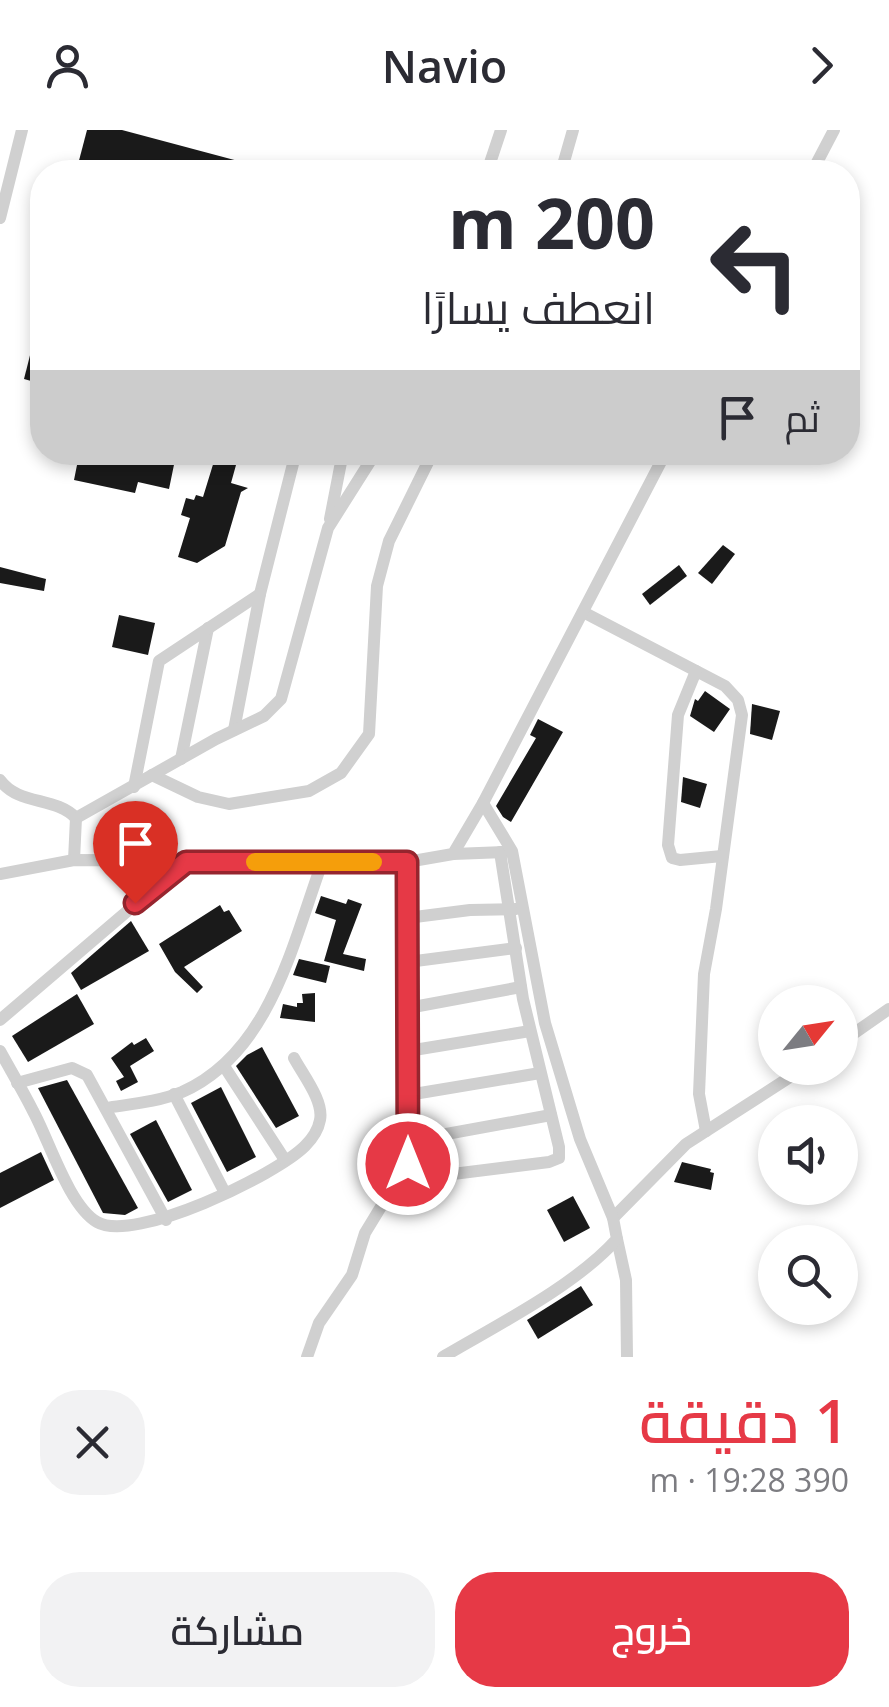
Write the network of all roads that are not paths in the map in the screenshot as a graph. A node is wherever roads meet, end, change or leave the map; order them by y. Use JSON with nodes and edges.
{"nodes":[{"id":1,"x":22,"y":130,"type":"edge"},
{"id":2,"x":501,"y":130,"type":"edge"},
{"id":3,"x":574,"y":130,"type":"edge"},
{"id":4,"x":834,"y":130,"type":"edge"},
{"id":5,"x":491,"y":160,"type":"edge"},
{"id":6,"x":565,"y":160,"type":"edge"},
{"id":7,"x":818,"y":160,"type":"edge"},
{"id":8,"x":0,"y":218,"type":"edge"},
{"id":9,"x":293,"y":465,"type":"edge"},
{"id":10,"x":340,"y":465,"type":"edge"},
{"id":11,"x":368,"y":465,"type":"edge"},
{"id":12,"x":427,"y":465,"type":"edge"},
{"id":13,"x":659,"y":465,"type":"edge"},
{"id":14,"x":328,"y":528,"type":"junction"},
{"id":15,"x":260,"y":594,"type":"junction"},
{"id":16,"x":582,"y":612,"type":"junction"},
{"id":17,"x":208,"y":628,"type":"junction"},
{"id":18,"x":696,"y":671,"type":"junction"},
{"id":19,"x":234,"y":730,"type":"junction"},
{"id":20,"x":181,"y":758,"type":"junction"},
{"id":21,"x":152,"y":775,"type":"junction"},
{"id":22,"x":0,"y":780,"type":"edge"},
{"id":23,"x":134,"y":787,"type":"junction"},
{"id":24,"x":483,"y":803,"type":"junction"},
{"id":25,"x":76,"y":818,"type":"junction"},
{"id":26,"x":506,"y":852,"type":"junction"},
{"id":27,"x":453,"y":854,"type":"junction"},
{"id":28,"x":722,"y":856,"type":"junction"},
{"id":29,"x":74,"y":860,"type":"junction"},
{"id":30,"x":186,"y":862,"type":"junction"},
{"id":31,"x":407,"y":862,"type":"junction"},
{"id":32,"x":322,"y":863,"type":"junction"},
{"id":33,"x":0,"y":874,"type":"edge"},
{"id":34,"x":517,"y":909,"type":"junction"},
{"id":35,"x":407,"y":918,"type":"junction"},
{"id":36,"x":516,"y":948,"type":"junction"},
{"id":37,"x":408,"y":962,"type":"junction"},
{"id":38,"x":522,"y":987,"type":"junction"},
{"id":39,"x":408,"y":1008,"type":"junction"},
{"id":40,"x":889,"y":1010,"type":"edge"},
{"id":41,"x":0,"y":1020,"type":"edge"},
{"id":42,"x":530,"y":1031,"type":"junction"},
{"id":43,"x":858,"y":1031,"type":"edge"},
{"id":44,"x":408,"y":1050,"type":"junction"},
{"id":45,"x":0,"y":1051,"type":"edge"},
{"id":46,"x":294,"y":1058,"type":"dead end"},
{"id":47,"x":224,"y":1066,"type":"junction"},
{"id":48,"x":540,"y":1073,"type":"junction"},
{"id":49,"x":17,"y":1083,"type":"junction"},
{"id":50,"x":777,"y":1085,"type":"edge"},
{"id":51,"x":174,"y":1094,"type":"junction"},
{"id":52,"x":408,"y":1095,"type":"junction"},
{"id":53,"x":106,"y":1108,"type":"junction"},
{"id":54,"x":551,"y":1115,"type":"junction"},
{"id":55,"x":706,"y":1130,"type":"junction"},
{"id":56,"x":408,"y":1141,"type":"junction"},
{"id":57,"x":284,"y":1160,"type":"junction"},
{"id":58,"x":408,"y":1164,"type":"junction"},
{"id":59,"x":225,"y":1193,"type":"junction"},
{"id":60,"x":613,"y":1218,"type":"junction"},
{"id":61,"x":166,"y":1220,"type":"junction"},
{"id":62,"x":617,"y":1239,"type":"junction"},
{"id":63,"x":308,"y":1357,"type":"edge"},
{"id":64,"x":442,"y":1357,"type":"edge"},
{"id":65,"x":627,"y":1357,"type":"edge"}],
"edges":[{"from":1,"to":8,"type":"street"},
{"from":2,"to":5,"type":"street"},
{"from":3,"to":6,"type":"street"},
{"from":4,"to":7,"type":"street"},
{"from":9,"to":15,"type":"street"},
{"from":10,"to":14,"type":"street"},
{"from":11,"to":14,"type":"street"},
{"from":12,"to":21,"type":"street"},
{"from":13,"to":16,"type":"street"},
{"from":14,"to":19,"type":"street"},
{"from":15,"to":17,"type":"street"},
{"from":15,"to":19,"type":"street"},
{"from":16,"to":18,"type":"street"},
{"from":16,"to":24,"type":"street"},
{"from":17,"to":20,"type":"street"},
{"from":17,"to":23,"type":"street"},
{"from":18,"to":28,"type":"street"},
{"from":18,"to":28,"type":"street"},
{"from":19,"to":20,"type":"street"},
{"from":20,"to":21,"type":"street"},
{"from":21,"to":23,"type":"street"},
{"from":22,"to":25,"type":"street"},
{"from":23,"to":25,"type":"street"},
{"from":24,"to":26,"type":"street"},
{"from":24,"to":27,"type":"street"},
{"from":25,"to":29,"type":"street"},
{"from":26,"to":27,"type":"street"},
{"from":26,"to":34,"type":"street"},
{"from":27,"to":31,"type":"street"},
{"from":28,"to":55,"type":"street"},
{"from":29,"to":30,"type":"street"},
{"from":29,"to":33,"type":"street"},
{"from":30,"to":32,"type":"street"},
{"from":30,"to":41,"type":"street"},
{"from":31,"to":32,"type":"street"},
{"from":31,"to":35,"type":"street"},
{"from":32,"to":47,"type":"street"},
{"from":34,"to":35,"type":"street"},
{"from":34,"to":36,"type":"street"},
{"from":34,"to":60,"type":"street"},
{"from":35,"to":37,"type":"street"},
{"from":36,"to":37,"type":"street"},
{"from":36,"to":38,"type":"street"},
{"from":37,"to":39,"type":"street"},
{"from":38,"to":39,"type":"street"},
{"from":38,"to":42,"type":"street"},
{"from":39,"to":44,"type":"street"},
{"from":40,"to":43,"type":"street"},
{"from":42,"to":44,"type":"street"},
{"from":42,"to":48,"type":"street"},
{"from":44,"to":52,"type":"street"},
{"from":45,"to":49,"type":"street"},
{"from":46,"to":57,"type":"street"},
{"from":47,"to":51,"type":"street"},
{"from":47,"to":57,"type":"street"},
{"from":48,"to":52,"type":"street"},
{"from":48,"to":54,"type":"street"},
{"from":49,"to":53,"type":"street"},
{"from":49,"to":61,"type":"street"},
{"from":50,"to":55,"type":"street"},
{"from":51,"to":53,"type":"street"},
{"from":51,"to":59,"type":"street"},
{"from":52,"to":56,"type":"street"},
{"from":53,"to":61,"type":"street"},
{"from":54,"to":56,"type":"street"},
{"from":54,"to":58,"type":"street"},
{"from":55,"to":60,"type":"street"},
{"from":56,"to":58,"type":"street"},
{"from":57,"to":59,"type":"street"},
{"from":58,"to":63,"type":"street"},
{"from":59,"to":61,"type":"street"},
{"from":60,"to":62,"type":"street"},
{"from":62,"to":64,"type":"street"},
{"from":62,"to":65,"type":"street"}]}
